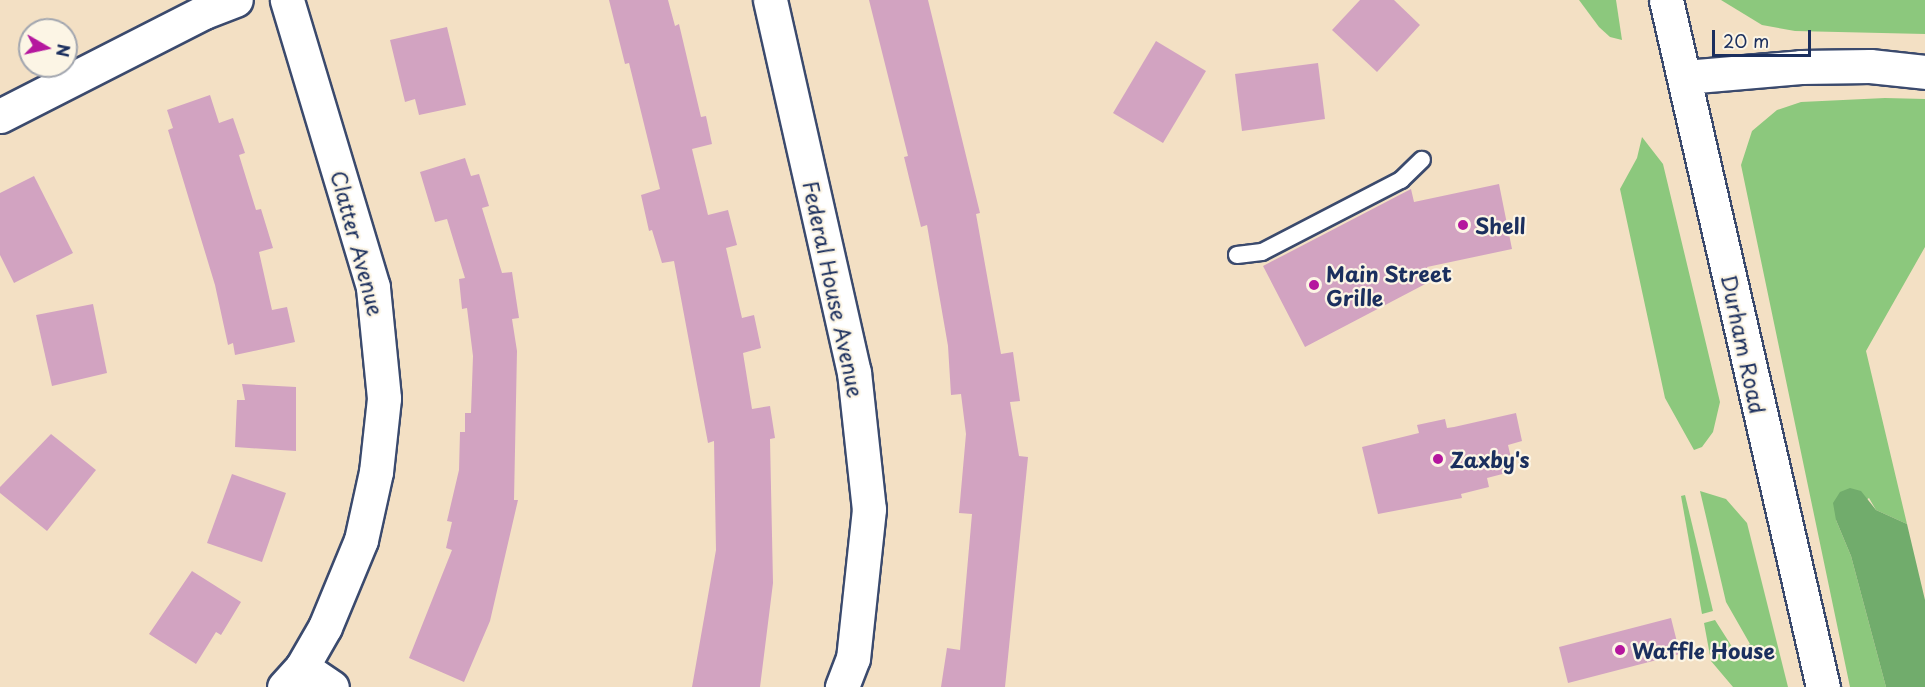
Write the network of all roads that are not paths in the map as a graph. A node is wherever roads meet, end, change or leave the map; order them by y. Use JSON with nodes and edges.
{"nodes":[{"id":1,"x":236,"y":0,"type":"edge"},
{"id":2,"x":287,"y":0,"type":"edge"},
{"id":3,"x":770,"y":0,"type":"edge"},
{"id":4,"x":1666,"y":0,"type":"edge"},
{"id":5,"x":1925,"y":72,"type":"edge"},
{"id":6,"x":1685,"y":77,"type":"junction"},
{"id":7,"x":0,"y":116,"type":"edge"},
{"id":8,"x":1422,"y":160,"type":"dead end"},
{"id":9,"x":1237,"y":255,"type":"dead end"},
{"id":10,"x":293,"y":677,"type":"edge"},
{"id":11,"x":332,"y":687,"type":"edge"},
{"id":12,"x":843,"y":687,"type":"edge"},
{"id":13,"x":1823,"y":687,"type":"edge"}],
"edges":[{"from":1,"to":7,"type":"street"},
{"from":2,"to":10,"type":"street","name":"Clatter Avenue"},
{"from":3,"to":12,"type":"street","name":"Federal House Avenue"},
{"from":4,"to":6,"type":"street","name":"Durham Road"},
{"from":5,"to":6,"type":"street"},
{"from":6,"to":13,"type":"street","name":"Durham Road"},
{"from":8,"to":9,"type":"lane"},
{"from":10,"to":11,"type":"street"}]}
